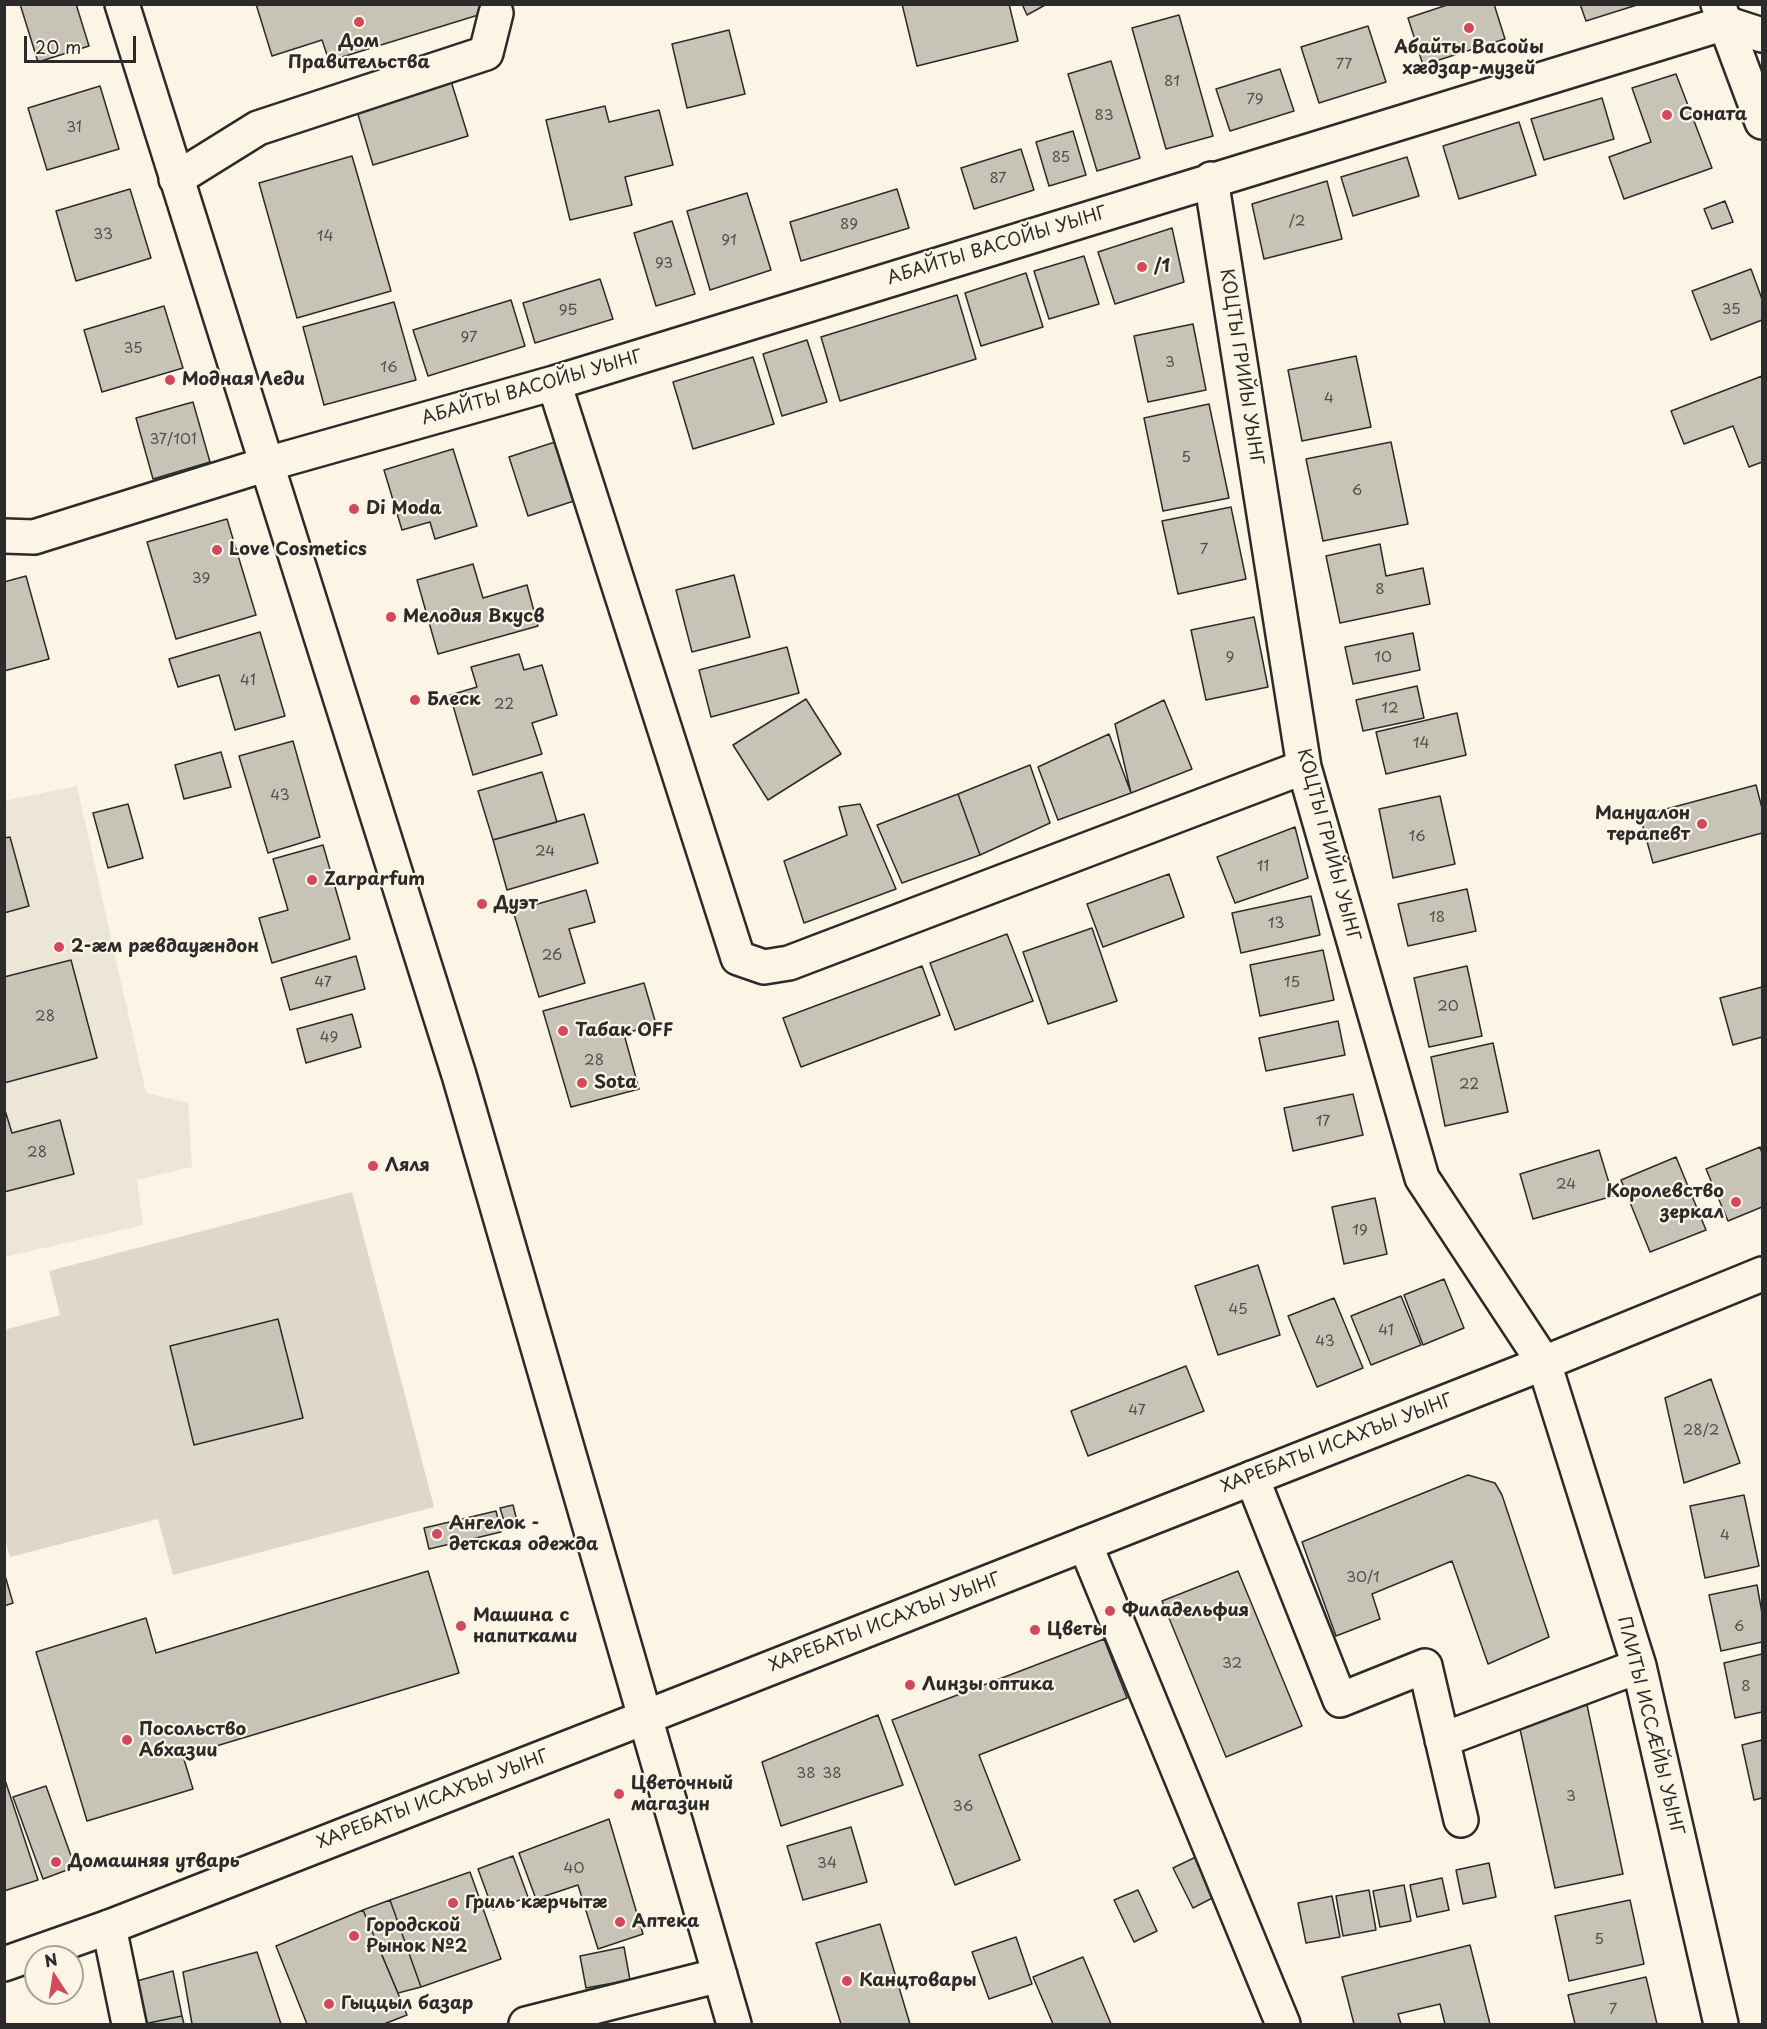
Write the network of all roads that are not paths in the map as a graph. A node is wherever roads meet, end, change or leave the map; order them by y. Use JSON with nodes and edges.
{"nodes":[{"id":1,"x":122,"y":4,"type":"edge"},
{"id":2,"x":495,"y":13,"type":"dead end"},
{"id":3,"x":1721,"y":14,"type":"edge"},
{"id":4,"x":1762,"y":35,"type":"edge"},
{"id":5,"x":1762,"y":122,"type":"edge"},
{"id":6,"x":176,"y":179,"type":"junction"},
{"id":7,"x":1211,"y":179,"type":"junction"},
{"id":8,"x":554,"y":383,"type":"junction"},
{"id":9,"x":267,"y":464,"type":"junction"},
{"id":10,"x":4,"y":536,"type":"edge"},
{"id":11,"x":1304,"y":767,"type":"junction"},
{"id":12,"x":1762,"y":1274,"type":"edge"},
{"id":13,"x":1544,"y":1363,"type":"junction"},
{"id":14,"x":1252,"y":1478,"type":"junction"},
{"id":15,"x":1085,"y":1544,"type":"junction"},
{"id":16,"x":1639,"y":1666,"type":"junction"},
{"id":17,"x":646,"y":1717,"type":"junction"},
{"id":18,"x":1442,"y":1740,"type":"junction"},
{"id":19,"x":1461,"y":1820,"type":"dead end"},
{"id":20,"x":109,"y":1927,"type":"junction"},
{"id":21,"x":4,"y":1964,"type":"edge"},
{"id":22,"x":720,"y":1975,"type":"junction"},
{"id":23,"x":129,"y":2025,"type":"edge"},
{"id":24,"x":526,"y":2025,"type":"edge"},
{"id":25,"x":734,"y":2025,"type":"edge"},
{"id":26,"x":1283,"y":2025,"type":"edge"},
{"id":27,"x":1721,"y":2025,"type":"edge"}],
"edges":[{"from":1,"to":6,"type":"street"},
{"from":2,"to":6,"type":"street"},
{"from":3,"to":4,"type":"street"},
{"from":3,"to":5,"type":"street"},
{"from":3,"to":7,"type":"street","name":"АБАЙТЫ ВАСОЙЫ УЫНГ"},
{"from":6,"to":9,"type":"street"},
{"from":7,"to":8,"type":"street","name":"АБАЙТЫ ВАСОЙЫ УЫНГ"},
{"from":7,"to":11,"type":"street","name":"КОЦТЫ ГРИЙЫ УЫНГ"},
{"from":8,"to":9,"type":"street","name":"АБАЙТЫ ВАСОЙЫ УЫНГ"},
{"from":8,"to":11,"type":"street"},
{"from":9,"to":10,"type":"street","name":"АБАЙТЫ ВАСОЙЫ УЫНГ"},
{"from":9,"to":17,"type":"street"},
{"from":11,"to":13,"type":"street","name":"КОЦТЫ ГРИЙЫ УЫНГ"},
{"from":12,"to":13,"type":"street","name":"ХАРЕБАТЫ ИСАХЪЫ УЫНГ"},
{"from":13,"to":14,"type":"street","name":"ХАРЕБАТЫ ИСАХЪЫ УЫНГ"},
{"from":13,"to":16,"type":"street","name":"ПЛИТЫ ИССÆЙЫ УЫНГ"},
{"from":14,"to":15,"type":"street","name":"ХАРЕБАТЫ ИСАХЪЫ УЫНГ"},
{"from":14,"to":18,"type":"street"},
{"from":15,"to":17,"type":"street","name":"ХАРЕБАТЫ ИСАХЪЫ УЫНГ"},
{"from":15,"to":26,"type":"street"},
{"from":16,"to":18,"type":"street"},
{"from":16,"to":27,"type":"street","name":"ПЛИТЫ ИССÆЙЫ УЫНГ"},
{"from":17,"to":20,"type":"street","name":"ХАРЕБАТЫ ИСАХЪЫ УЫНГ"},
{"from":17,"to":22,"type":"street"},
{"from":18,"to":19,"type":"street"},
{"from":20,"to":21,"type":"street","name":"ХАРЕБАТЫ ИСАХЪЫ УЫНГ"},
{"from":20,"to":23,"type":"street"},
{"from":22,"to":24,"type":"street"},
{"from":22,"to":25,"type":"street"}]}
